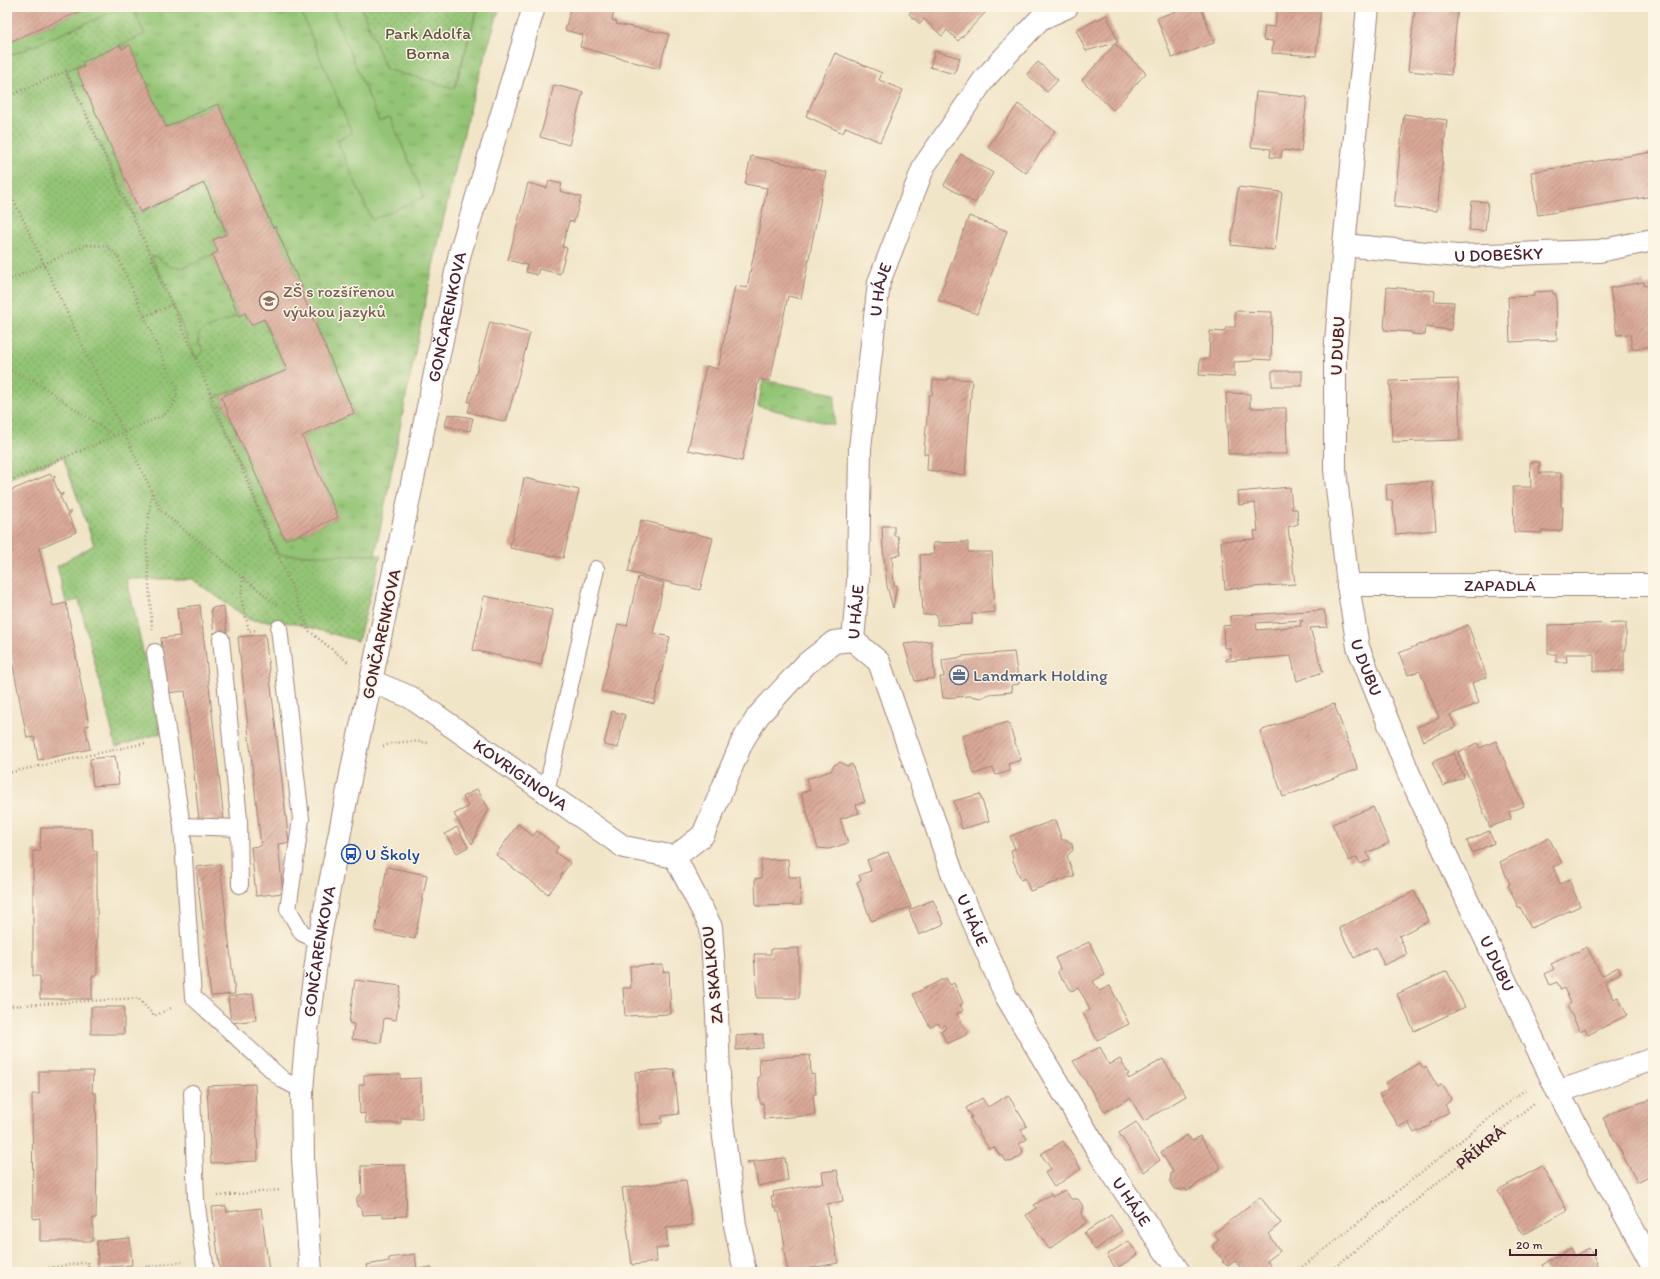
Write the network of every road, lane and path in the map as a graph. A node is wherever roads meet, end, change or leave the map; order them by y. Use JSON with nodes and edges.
{"nodes":[{"id":1,"x":534,"y":7,"type":"edge"},
{"id":2,"x":1067,"y":7,"type":"edge"},
{"id":3,"x":1368,"y":7,"type":"edge"},
{"id":4,"x":1038,"y":13,"type":"edge"},
{"id":5,"x":7,"y":97,"type":"edge"},
{"id":6,"x":7,"y":186,"type":"edge"},
{"id":7,"x":1653,"y":240,"type":"edge"},
{"id":8,"x":1344,"y":245,"type":"junction"},
{"id":9,"x":44,"y":264,"type":"junction"},
{"id":10,"x":7,"y":281,"type":"edge"},
{"id":11,"x":172,"y":305,"type":"junction"},
{"id":12,"x":145,"y":316,"type":"junction"},
{"id":13,"x":7,"y":370,"type":"edge"},
{"id":14,"x":123,"y":431,"type":"junction"},
{"id":15,"x":113,"y":435,"type":"junction"},
{"id":16,"x":7,"y":482,"type":"edge"},
{"id":17,"x":152,"y":492,"type":"junction"},
{"id":18,"x":596,"y":568,"type":"dead end"},
{"id":19,"x":243,"y":577,"type":"junction"},
{"id":20,"x":1348,"y":585,"type":"junction"},
{"id":21,"x":1653,"y":585,"type":"edge"},
{"id":22,"x":279,"y":607,"type":"dead end"},
{"id":23,"x":298,"y":622,"type":"dead end"},
{"id":24,"x":279,"y":628,"type":"joint"},
{"id":25,"x":310,"y":632,"type":"junction"},
{"id":26,"x":221,"y":639,"type":"dead end"},
{"id":27,"x":853,"y":640,"type":"junction"},
{"id":28,"x":155,"y":652,"type":"joint"},
{"id":29,"x":371,"y":681,"type":"junction"},
{"id":30,"x":168,"y":738,"type":"junction"},
{"id":31,"x":434,"y":744,"type":"dead end"},
{"id":32,"x":354,"y":759,"type":"junction"},
{"id":33,"x":7,"y":773,"type":"edge"},
{"id":34,"x":546,"y":792,"type":"junction"},
{"id":35,"x":182,"y":826,"type":"junction"},
{"id":36,"x":239,"y":828,"type":"junction"},
{"id":37,"x":675,"y":858,"type":"junction"},
{"id":38,"x":240,"y":885,"type":"dead end"},
{"id":39,"x":319,"y":941,"type":"junction"},
{"id":40,"x":7,"y":960,"type":"edge"},
{"id":41,"x":193,"y":997,"type":"junction"},
{"id":42,"x":8,"y":1006,"type":"edge"},
{"id":43,"x":1653,"y":1059,"type":"edge"},
{"id":44,"x":1549,"y":1071,"type":"junction"},
{"id":45,"x":302,"y":1090,"type":"junction"},
{"id":46,"x":1558,"y":1092,"type":"junction"},
{"id":47,"x":192,"y":1093,"type":"dead end"},
{"id":48,"x":305,"y":1190,"type":"junction"},
{"id":49,"x":196,"y":1199,"type":"junction"},
{"id":50,"x":205,"y":1265,"type":"edge"},
{"id":51,"x":1653,"y":1266,"type":"edge"},
{"id":52,"x":8,"y":1272,"type":"edge"},
{"id":53,"x":21,"y":1272,"type":"edge"},
{"id":54,"x":89,"y":1272,"type":"edge"},
{"id":55,"x":106,"y":1272,"type":"edge"},
{"id":56,"x":311,"y":1272,"type":"edge"},
{"id":57,"x":745,"y":1272,"type":"edge"},
{"id":58,"x":1179,"y":1272,"type":"edge"},
{"id":59,"x":1296,"y":1272,"type":"edge"},
{"id":60,"x":1329,"y":1272,"type":"edge"}],
"edges":[{"from":1,"to":29,"type":"street","name":"GONČARENKOVA"},
{"from":2,"to":4,"type":"street","name":"U HÁJE"},
{"from":3,"to":8,"type":"street","name":"U DUBU"},
{"from":4,"to":27,"type":"street","name":"U HÁJE"},
{"from":5,"to":11,"type":"path"},
{"from":6,"to":9,"type":"path"},
{"from":7,"to":8,"type":"street","name":"U DOBEŠKY"},
{"from":8,"to":20,"type":"street","name":"U DUBU"},
{"from":9,"to":10,"type":"path"},
{"from":9,"to":12,"type":"path"},
{"from":9,"to":14,"type":"path"},
{"from":11,"to":12,"type":"path"},
{"from":11,"to":25,"type":"path"},
{"from":12,"to":14,"type":"path"},
{"from":13,"to":15,"type":"path"},
{"from":14,"to":15,"type":"path"},
{"from":14,"to":17,"type":"path"},
{"from":15,"to":16,"type":"path"},
{"from":17,"to":19,"type":"path"},
{"from":17,"to":28,"type":"path"},
{"from":18,"to":34,"type":"lane"},
{"from":19,"to":22,"type":"path"},
{"from":19,"to":24,"type":"path"},
{"from":20,"to":21,"type":"street","name":"ZAPADLÁ"},
{"from":20,"to":44,"type":"street","name":"U DUBU"},
{"from":23,"to":25,"type":"path"},
{"from":24,"to":39,"type":"lane"},
{"from":25,"to":29,"type":"path"},
{"from":26,"to":36,"type":"lane"},
{"from":27,"to":37,"type":"street"},
{"from":27,"to":58,"type":"street","name":"U HÁJE"},
{"from":28,"to":30,"type":"lane"},
{"from":29,"to":32,"type":"street","name":"GONČARENKOVA"},
{"from":29,"to":34,"type":"street","name":"KOVRIGINOVA"},
{"from":30,"to":33,"type":"path"},
{"from":30,"to":35,"type":"lane"},
{"from":31,"to":32,"type":"path"},
{"from":32,"to":39,"type":"street","name":"GONČARENKOVA"},
{"from":34,"to":37,"type":"street","name":"KOVRIGINOVA"},
{"from":35,"to":36,"type":"lane"},
{"from":35,"to":41,"type":"lane"},
{"from":36,"to":38,"type":"lane"},
{"from":37,"to":57,"type":"street","name":"ZA SKALKOU"},
{"from":39,"to":45,"type":"street","name":"GONČARENKOVA"},
{"from":40,"to":42,"type":"path"},
{"from":41,"to":42,"type":"path"},
{"from":41,"to":45,"type":"lane"},
{"from":42,"to":52,"type":"path"},
{"from":43,"to":46,"type":"street"},
{"from":44,"to":46,"type":"street","name":"U DUBU"},
{"from":44,"to":59,"type":"path"},
{"from":45,"to":48,"type":"street","name":"GONČARENKOVA"},
{"from":46,"to":51,"type":"street","name":"U DUBU"},
{"from":46,"to":60,"type":"path","name":"PŘÍKRÁ"},
{"from":47,"to":49,"type":"lane"},
{"from":48,"to":49,"type":"path"},
{"from":48,"to":56,"type":"street","name":"GONČARENKOVA"},
{"from":49,"to":50,"type":"lane"},
{"from":50,"to":55,"type":"path"},
{"from":53,"to":54,"type":"path"}]}
